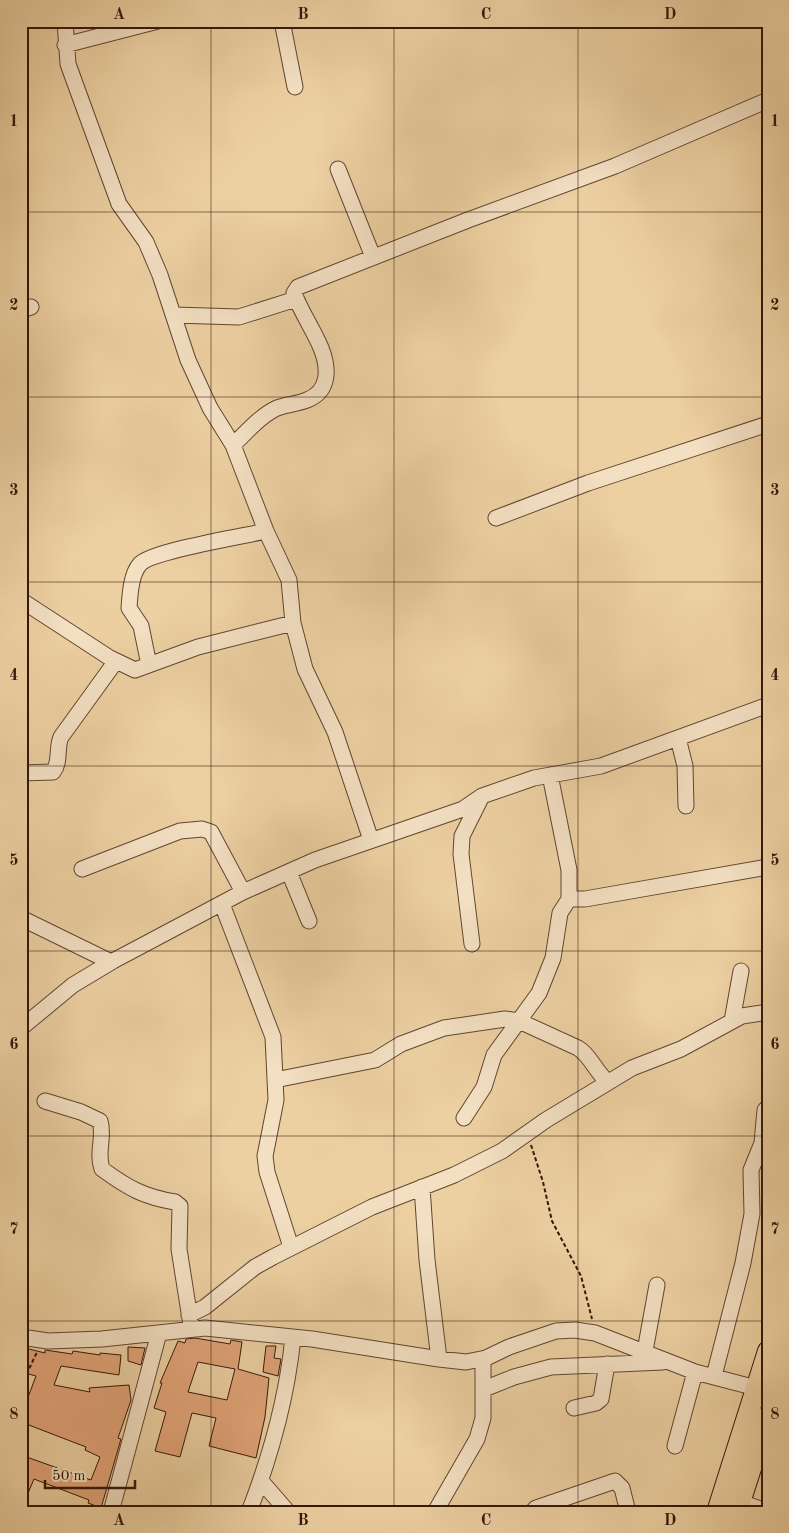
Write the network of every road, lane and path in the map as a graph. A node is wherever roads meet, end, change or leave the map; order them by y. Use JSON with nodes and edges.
{"nodes":[{"id":1,"x":65,"y":21,"type":"edge"},
{"id":2,"x":158,"y":21,"type":"edge"},
{"id":3,"x":282,"y":21,"type":"edge"},
{"id":4,"x":66,"y":45,"type":"junction"},
{"id":5,"x":295,"y":87,"type":"dead end"},
{"id":6,"x":768,"y":100,"type":"edge"},
{"id":7,"x":338,"y":169,"type":"dead end"},
{"id":8,"x":373,"y":256,"type":"junction"},
{"id":9,"x":296,"y":299,"type":"junction"},
{"id":10,"x":174,"y":315,"type":"junction"},
{"id":11,"x":768,"y":424,"type":"edge"},
{"id":12,"x":233,"y":445,"type":"junction"},
{"id":13,"x":496,"y":518,"type":"dead end"},
{"id":14,"x":266,"y":531,"type":"junction"},
{"id":15,"x":21,"y":600,"type":"edge"},
{"id":16,"x":293,"y":623,"type":"junction"},
{"id":17,"x":116,"y":661,"type":"junction"},
{"id":18,"x":149,"y":665,"type":"junction"},
{"id":19,"x":768,"y":705,"type":"edge"},
{"id":20,"x":678,"y":738,"type":"junction"},
{"id":21,"x":21,"y":773,"type":"edge"},
{"id":22,"x":550,"y":775,"type":"junction"},
{"id":23,"x":482,"y":796,"type":"junction"},
{"id":24,"x":686,"y":806,"type":"dead end"},
{"id":25,"x":371,"y":840,"type":"junction"},
{"id":26,"x":768,"y":867,"type":"edge"},
{"id":27,"x":82,"y":869,"type":"dead end"},
{"id":28,"x":289,"y":872,"type":"junction"},
{"id":29,"x":243,"y":892,"type":"junction"},
{"id":30,"x":569,"y":899,"type":"junction"},
{"id":31,"x":222,"y":904,"type":"junction"},
{"id":32,"x":21,"y":918,"type":"edge"},
{"id":33,"x":309,"y":921,"type":"dead end"},
{"id":34,"x":472,"y":944,"type":"dead end"},
{"id":35,"x":111,"y":962,"type":"junction"},
{"id":36,"x":740,"y":971,"type":"dead end"},
{"id":37,"x":768,"y":1012,"type":"edge"},
{"id":38,"x":518,"y":1021,"type":"junction"},
{"id":39,"x":732,"y":1021,"type":"junction"},
{"id":40,"x":21,"y":1028,"type":"edge"},
{"id":41,"x":275,"y":1080,"type":"junction"},
{"id":42,"x":607,"y":1081,"type":"junction"},
{"id":43,"x":44,"y":1101,"type":"dead end"},
{"id":44,"x":768,"y":1107,"type":"edge"},
{"id":45,"x":464,"y":1118,"type":"dead end"},
{"id":46,"x":528,"y":1134,"type":"junction"},
{"id":47,"x":422,"y":1187,"type":"junction"},
{"id":48,"x":291,"y":1247,"type":"junction"},
{"id":49,"x":657,"y":1285,"type":"dead end"},
{"id":50,"x":190,"y":1322,"type":"junction"},
{"id":51,"x":159,"y":1333,"type":"junction"},
{"id":52,"x":595,"y":1333,"type":"junction"},
{"id":53,"x":22,"y":1335,"type":"edge"},
{"id":54,"x":293,"y":1337,"type":"junction"},
{"id":55,"x":39,"y":1340,"type":"junction"},
{"id":56,"x":645,"y":1351,"type":"junction"},
{"id":57,"x":768,"y":1351,"type":"edge"},
{"id":58,"x":438,"y":1359,"type":"junction"},
{"id":59,"x":483,"y":1359,"type":"junction"},
{"id":60,"x":666,"y":1362,"type":"junction"},
{"id":61,"x":607,"y":1364,"type":"junction"},
{"id":62,"x":695,"y":1372,"type":"junction"},
{"id":63,"x":714,"y":1376,"type":"junction"},
{"id":64,"x":21,"y":1386,"type":"edge"},
{"id":65,"x":484,"y":1389,"type":"junction"},
{"id":66,"x":762,"y":1390,"type":"edge"},
{"id":67,"x":574,"y":1408,"type":"dead end"},
{"id":68,"x":767,"y":1420,"type":"edge"},
{"id":69,"x":675,"y":1446,"type":"dead end"},
{"id":70,"x":262,"y":1482,"type":"junction"},
{"id":71,"x":739,"y":1507,"type":"edge"},
{"id":72,"x":111,"y":1512,"type":"edge"},
{"id":73,"x":249,"y":1512,"type":"edge"},
{"id":74,"x":288,"y":1512,"type":"edge"},
{"id":75,"x":434,"y":1512,"type":"edge"},
{"id":76,"x":532,"y":1512,"type":"edge"},
{"id":77,"x":628,"y":1512,"type":"edge"},
{"id":78,"x":717,"y":1512,"type":"edge"},
{"id":79,"x":768,"y":1512,"type":"edge"}],
"edges":[{"from":1,"to":4,"type":"street"},
{"from":2,"to":4,"type":"street"},
{"from":3,"to":5,"type":"street"},
{"from":4,"to":10,"type":"street"},
{"from":6,"to":8,"type":"street"},
{"from":7,"to":8,"type":"street"},
{"from":8,"to":9,"type":"street"},
{"from":9,"to":10,"type":"street"},
{"from":9,"to":12,"type":"street"},
{"from":10,"to":12,"type":"street"},
{"from":11,"to":13,"type":"street"},
{"from":12,"to":14,"type":"street"},
{"from":14,"to":16,"type":"street"},
{"from":14,"to":18,"type":"street"},
{"from":15,"to":17,"type":"street"},
{"from":16,"to":18,"type":"street"},
{"from":16,"to":25,"type":"street"},
{"from":17,"to":18,"type":"street"},
{"from":17,"to":21,"type":"street"},
{"from":19,"to":20,"type":"street"},
{"from":20,"to":22,"type":"street"},
{"from":20,"to":24,"type":"street"},
{"from":22,"to":23,"type":"street"},
{"from":22,"to":30,"type":"street"},
{"from":23,"to":25,"type":"street"},
{"from":23,"to":34,"type":"street"},
{"from":25,"to":28,"type":"street"},
{"from":26,"to":30,"type":"street"},
{"from":27,"to":29,"type":"street"},
{"from":28,"to":29,"type":"street"},
{"from":28,"to":33,"type":"street"},
{"from":29,"to":31,"type":"street"},
{"from":30,"to":38,"type":"street"},
{"from":31,"to":35,"type":"street"},
{"from":31,"to":41,"type":"street"},
{"from":32,"to":35,"type":"street"},
{"from":35,"to":40,"type":"street"},
{"from":36,"to":39,"type":"street"},
{"from":37,"to":39,"type":"street"},
{"from":38,"to":41,"type":"street"},
{"from":38,"to":42,"type":"street"},
{"from":38,"to":45,"type":"street"},
{"from":39,"to":42,"type":"street"},
{"from":41,"to":48,"type":"street"},
{"from":42,"to":46,"type":"street"},
{"from":43,"to":50,"type":"street"},
{"from":44,"to":63,"type":"street"},
{"from":46,"to":47,"type":"street"},
{"from":46,"to":52,"type":"path"},
{"from":47,"to":48,"type":"street"},
{"from":47,"to":58,"type":"street"},
{"from":48,"to":50,"type":"street"},
{"from":49,"to":56,"type":"street"},
{"from":50,"to":51,"type":"street"},
{"from":50,"to":54,"type":"street"},
{"from":51,"to":55,"type":"street"},
{"from":51,"to":72,"type":"street"},
{"from":52,"to":56,"type":"street"},
{"from":52,"to":59,"type":"street"},
{"from":53,"to":55,"type":"street"},
{"from":54,"to":58,"type":"street"},
{"from":54,"to":70,"type":"street"},
{"from":55,"to":64,"type":"path"},
{"from":56,"to":60,"type":"street"},
{"from":57,"to":66,"type":"main road"},
{"from":58,"to":59,"type":"street"},
{"from":59,"to":65,"type":"street"},
{"from":60,"to":61,"type":"street"},
{"from":60,"to":62,"type":"street"},
{"from":61,"to":65,"type":"street"},
{"from":61,"to":67,"type":"street"},
{"from":62,"to":63,"type":"street"},
{"from":62,"to":69,"type":"street"},
{"from":63,"to":66,"type":"street"},
{"from":65,"to":75,"type":"street"},
{"from":66,"to":78,"type":"main road"},
{"from":68,"to":71,"type":"main road"},
{"from":70,"to":73,"type":"street"},
{"from":70,"to":74,"type":"street"},
{"from":71,"to":79,"type":"street"},
{"from":76,"to":77,"type":"street"}]}
